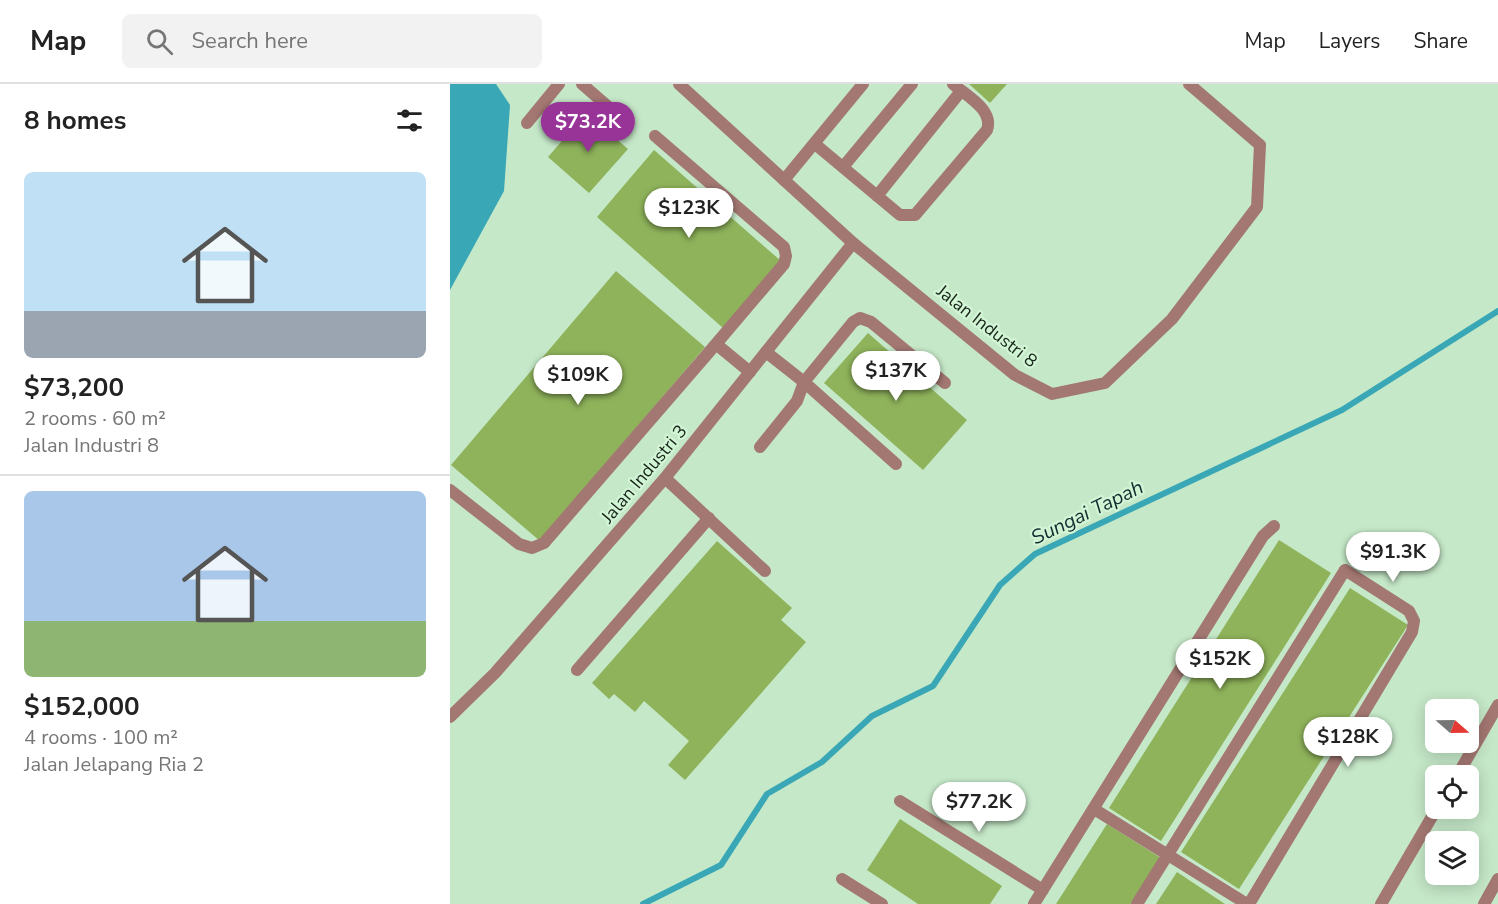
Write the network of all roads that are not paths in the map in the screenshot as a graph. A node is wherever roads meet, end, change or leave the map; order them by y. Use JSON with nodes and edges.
{"nodes":[{"id":1,"x":559,"y":84,"type":"edge"},
{"id":2,"x":582,"y":84,"type":"edge"},
{"id":3,"x":679,"y":84,"type":"edge"},
{"id":4,"x":863,"y":84,"type":"edge"},
{"id":5,"x":912,"y":84,"type":"edge"},
{"id":6,"x":1189,"y":84,"type":"edge"},
{"id":7,"x":957,"y":88,"type":"edge"},
{"id":8,"x":620,"y":117,"type":"dead end"},
{"id":9,"x":527,"y":123,"type":"dead end"},
{"id":10,"x":655,"y":136,"type":"dead end"},
{"id":11,"x":815,"y":144,"type":"junction"},
{"id":12,"x":843,"y":167,"type":"junction"},
{"id":13,"x":784,"y":180,"type":"junction"},
{"id":14,"x":877,"y":196,"type":"junction"},
{"id":15,"x":853,"y":243,"type":"junction"},
{"id":16,"x":716,"y":345,"type":"junction"},
{"id":17,"x":766,"y":352,"type":"junction"},
{"id":18,"x":750,"y":372,"type":"junction"},
{"id":19,"x":804,"y":382,"type":"junction"},
{"id":20,"x":945,"y":383,"type":"dead end"},
{"id":21,"x":760,"y":447,"type":"dead end"},
{"id":22,"x":896,"y":464,"type":"dead end"},
{"id":23,"x":665,"y":478,"type":"junction"},
{"id":24,"x":450,"y":490,"type":"edge"},
{"id":25,"x":709,"y":518,"type":"junction"},
{"id":26,"x":1274,"y":526,"type":"dead end"},
{"id":27,"x":765,"y":571,"type":"dead end"},
{"id":28,"x":577,"y":670,"type":"dead end"},
{"id":29,"x":1498,"y":705,"type":"edge"},
{"id":30,"x":450,"y":717,"type":"edge"},
{"id":31,"x":1463,"y":765,"type":"edge"},
{"id":32,"x":900,"y":801,"type":"dead end"},
{"id":33,"x":1094,"y":809,"type":"junction"},
{"id":34,"x":1431,"y":819,"type":"edge"},
{"id":35,"x":1169,"y":854,"type":"junction"},
{"id":36,"x":842,"y":879,"type":"dead end"},
{"id":37,"x":1498,"y":879,"type":"edge"},
{"id":38,"x":1043,"y":890,"type":"junction"},
{"id":39,"x":882,"y":904,"type":"edge"},
{"id":40,"x":1034,"y":904,"type":"edge"},
{"id":41,"x":1137,"y":904,"type":"edge"},
{"id":42,"x":1248,"y":904,"type":"edge"},
{"id":43,"x":1381,"y":904,"type":"edge"},
{"id":44,"x":1484,"y":904,"type":"edge"}],
"edges":[{"from":1,"to":9,"type":"street"},
{"from":2,"to":8,"type":"street"},
{"from":3,"to":13,"type":"street","name":"Jalan Industri 8"},
{"from":4,"to":11,"type":"street"},
{"from":5,"to":12,"type":"street"},
{"from":6,"to":15,"type":"street","name":"Jalan Industri 8"},
{"from":7,"to":14,"type":"street"},
{"from":7,"to":14,"type":"street"},
{"from":10,"to":16,"type":"street"},
{"from":11,"to":12,"type":"street"},
{"from":11,"to":13,"type":"street"},
{"from":12,"to":14,"type":"street"},
{"from":13,"to":15,"type":"street","name":"Jalan Industri 8"},
{"from":15,"to":17,"type":"street","name":"Jalan Industri 3"},
{"from":16,"to":18,"type":"street"},
{"from":16,"to":24,"type":"street"},
{"from":17,"to":18,"type":"street","name":"Jalan Industri 3"},
{"from":17,"to":19,"type":"street"},
{"from":18,"to":23,"type":"street","name":"Jalan Industri 3"},
{"from":19,"to":20,"type":"street"},
{"from":19,"to":21,"type":"street"},
{"from":19,"to":22,"type":"street"},
{"from":23,"to":25,"type":"street"},
{"from":23,"to":30,"type":"street","name":"Jalan Industri 3"},
{"from":25,"to":27,"type":"street"},
{"from":25,"to":28,"type":"street"},
{"from":26,"to":33,"type":"street"},
{"from":29,"to":31,"type":"street"},
{"from":32,"to":38,"type":"street"},
{"from":33,"to":35,"type":"street"},
{"from":33,"to":38,"type":"street"},
{"from":34,"to":43,"type":"street"},
{"from":35,"to":41,"type":"street"},
{"from":35,"to":42,"type":"street"},
{"from":35,"to":42,"type":"street"},
{"from":36,"to":39,"type":"street"},
{"from":37,"to":44,"type":"street"},
{"from":38,"to":40,"type":"street"}]}
